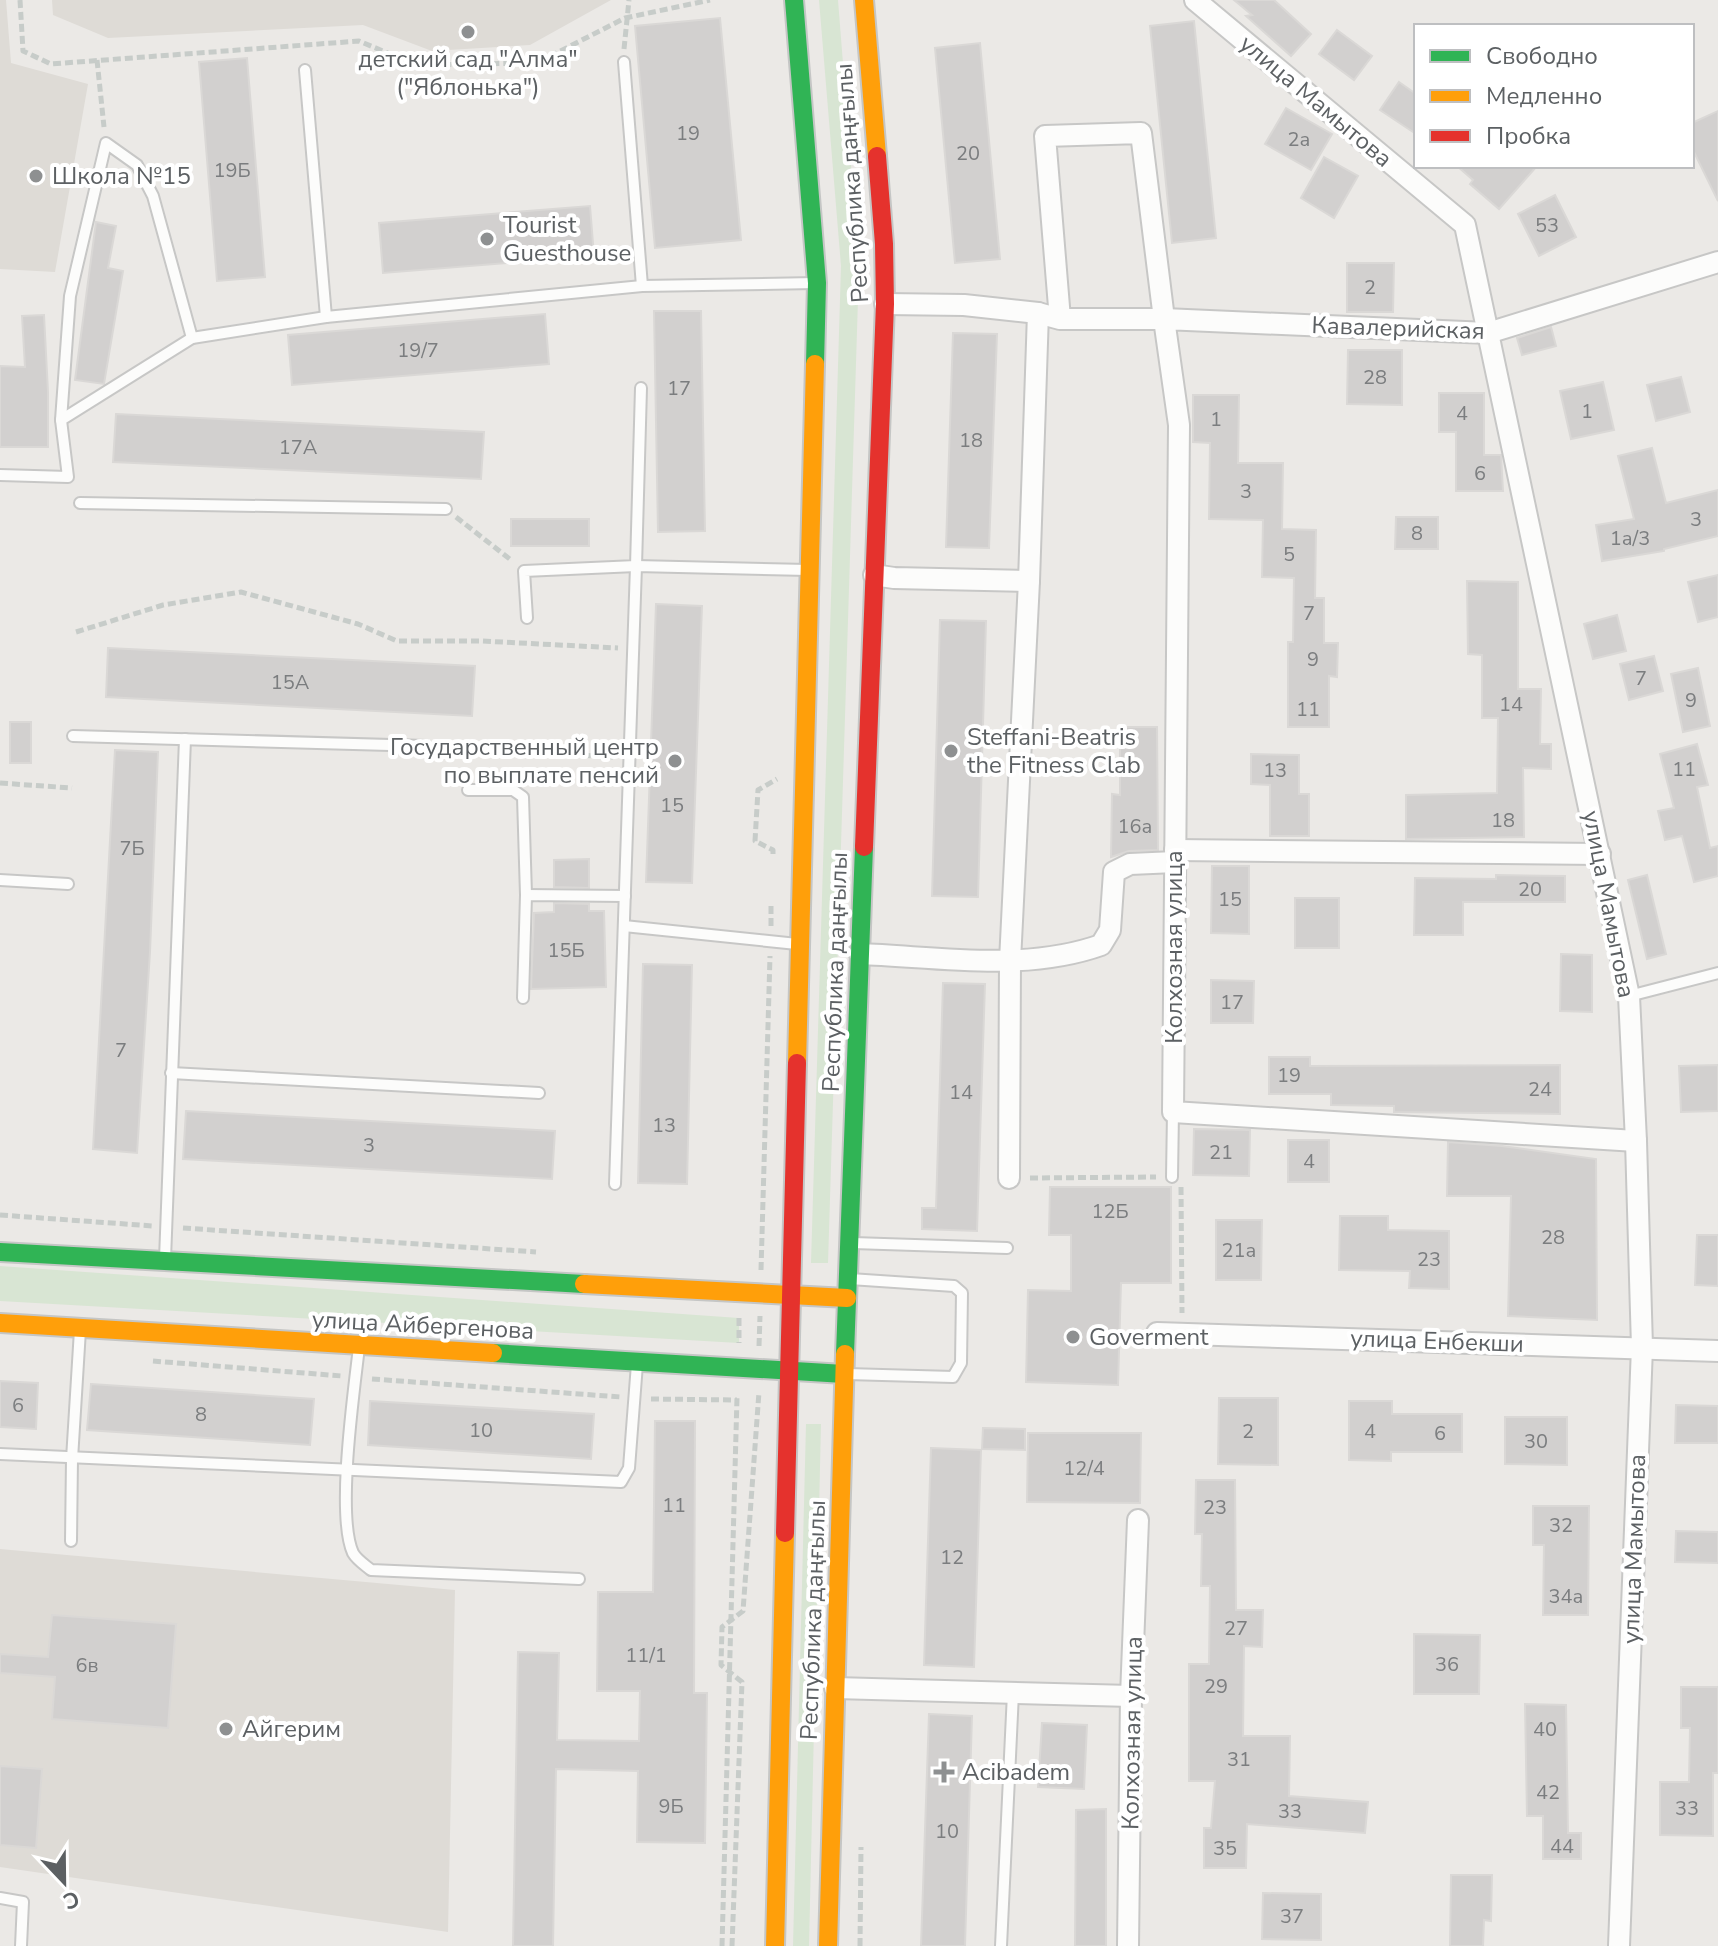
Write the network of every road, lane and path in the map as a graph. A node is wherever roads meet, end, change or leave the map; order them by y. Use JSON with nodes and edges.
{"nodes":[{"id":1,"x":20,"y":0,"type":"edge"},
{"id":2,"x":629,"y":0,"type":"edge"},
{"id":3,"x":710,"y":0,"type":"edge"},
{"id":4,"x":794,"y":0,"type":"edge"},
{"id":5,"x":864,"y":0,"type":"edge"},
{"id":6,"x":1195,"y":0,"type":"edge"},
{"id":7,"x":625,"y":18,"type":"junction"},
{"id":8,"x":97,"y":60,"type":"junction"},
{"id":9,"x":624,"y":62,"type":"joint"},
{"id":10,"x":305,"y":70,"type":"dead end"},
{"id":11,"x":106,"y":143,"type":"junction"},
{"id":12,"x":1718,"y":262,"type":"edge"},
{"id":13,"x":817,"y":283,"type":"junction"},
{"id":14,"x":642,"y":286,"type":"junction"},
{"id":15,"x":885,"y":304,"type":"junction"},
{"id":16,"x":1038,"y":313,"type":"junction"},
{"id":17,"x":326,"y":317,"type":"junction"},
{"id":18,"x":1060,"y":319,"type":"junction"},
{"id":19,"x":1164,"y":319,"type":"junction"},
{"id":20,"x":1488,"y":333,"type":"junction"},
{"id":21,"x":192,"y":338,"type":"junction"},
{"id":22,"x":641,"y":388,"type":"dead end"},
{"id":23,"x":61,"y":420,"type":"junction"},
{"id":24,"x":0,"y":475,"type":"edge"},
{"id":25,"x":80,"y":503,"type":"dead end"},
{"id":26,"x":446,"y":509,"type":"joint"},
{"id":27,"x":636,"y":566,"type":"junction"},
{"id":28,"x":809,"y":570,"type":"junction"},
{"id":29,"x":524,"y":571,"type":"junction"},
{"id":30,"x":874,"y":575,"type":"junction"},
{"id":31,"x":1029,"y":581,"type":"junction"},
{"id":32,"x":527,"y":618,"type":"dead end"},
{"id":33,"x":76,"y":632,"type":"dead end"},
{"id":34,"x":633,"y":648,"type":"junction"},
{"id":35,"x":73,"y":736,"type":"dead end"},
{"id":36,"x":185,"y":739,"type":"junction"},
{"id":37,"x":426,"y":746,"type":"joint"},
{"id":38,"x":630,"y":758,"type":"junction"},
{"id":39,"x":0,"y":783,"type":"edge"},
{"id":40,"x":72,"y":788,"type":"dead end"},
{"id":41,"x":468,"y":790,"type":"dead end"},
{"id":42,"x":1600,"y":854,"type":"junction"},
{"id":43,"x":1175,"y":856,"type":"junction"},
{"id":44,"x":0,"y":880,"type":"edge"},
{"id":45,"x":68,"y":884,"type":"dead end"},
{"id":46,"x":526,"y":895,"type":"junction"},
{"id":47,"x":625,"y":896,"type":"junction"},
{"id":48,"x":624,"y":926,"type":"junction"},
{"id":49,"x":799,"y":944,"type":"junction"},
{"id":50,"x":860,"y":954,"type":"junction"},
{"id":51,"x":1010,"y":961,"type":"junction"},
{"id":52,"x":1718,"y":973,"type":"edge"},
{"id":53,"x":1629,"y":996,"type":"junction"},
{"id":54,"x":523,"y":998,"type":"dead end"},
{"id":55,"x":171,"y":1073,"type":"junction"},
{"id":56,"x":539,"y":1093,"type":"dead end"},
{"id":57,"x":1173,"y":1112,"type":"junction"},
{"id":58,"x":1636,"y":1141,"type":"junction"},
{"id":59,"x":1172,"y":1177,"type":"junction"},
{"id":60,"x":1009,"y":1178,"type":"joint"},
{"id":61,"x":615,"y":1184,"type":"dead end"},
{"id":62,"x":0,"y":1215,"type":"edge"},
{"id":63,"x":166,"y":1227,"type":"junction"},
{"id":64,"x":849,"y":1243,"type":"junction"},
{"id":65,"x":1007,"y":1248,"type":"dead end"},
{"id":66,"x":0,"y":1252,"type":"edge"},
{"id":67,"x":548,"y":1253,"type":"dead end"},
{"id":68,"x":165,"y":1261,"type":"junction"},
{"id":69,"x":750,"y":1267,"type":"dead end"},
{"id":70,"x":761,"y":1268,"type":"dead end"},
{"id":71,"x":848,"y":1279,"type":"junction"},
{"id":72,"x":791,"y":1295,"type":"junction"},
{"id":73,"x":847,"y":1298,"type":"junction"},
{"id":74,"x":760,"y":1312,"type":"dead end"},
{"id":75,"x":739,"y":1318,"type":"dead end"},
{"id":76,"x":0,"y":1323,"type":"edge"},
{"id":77,"x":80,"y":1328,"type":"junction"},
{"id":78,"x":1157,"y":1333,"type":"dead end"},
{"id":79,"x":1181,"y":1334,"type":"junction"},
{"id":80,"x":739,"y":1343,"type":"dead end"},
{"id":81,"x":359,"y":1345,"type":"junction"},
{"id":82,"x":759,"y":1345,"type":"dead end"},
{"id":83,"x":1642,"y":1347,"type":"junction"},
{"id":84,"x":1718,"y":1351,"type":"edge"},
{"id":85,"x":637,"y":1362,"type":"junction"},
{"id":86,"x":789,"y":1371,"type":"junction"},
{"id":87,"x":844,"y":1374,"type":"junction"},
{"id":88,"x":738,"y":1388,"type":"dead end"},
{"id":89,"x":759,"y":1395,"type":"dead end"},
{"id":90,"x":0,"y":1454,"type":"edge"},
{"id":91,"x":72,"y":1459,"type":"junction"},
{"id":92,"x":347,"y":1470,"type":"junction"},
{"id":93,"x":1138,"y":1520,"type":"dead end"},
{"id":94,"x":71,"y":1541,"type":"dead end"},
{"id":95,"x":579,"y":1579,"type":"dead end"},
{"id":96,"x":731,"y":1620,"type":"junction"},
{"id":97,"x":730,"y":1673,"type":"junction"},
{"id":98,"x":835,"y":1688,"type":"junction"},
{"id":99,"x":1013,"y":1693,"type":"junction"},
{"id":100,"x":1131,"y":1696,"type":"junction"},
{"id":101,"x":0,"y":1898,"type":"edge"},
{"id":102,"x":21,"y":1946,"type":"edge"},
{"id":103,"x":722,"y":1946,"type":"edge"},
{"id":104,"x":732,"y":1946,"type":"edge"},
{"id":105,"x":775,"y":1946,"type":"edge"},
{"id":106,"x":828,"y":1946,"type":"edge"},
{"id":107,"x":1001,"y":1946,"type":"edge"},
{"id":108,"x":1128,"y":1946,"type":"edge"},
{"id":109,"x":1619,"y":1946,"type":"edge"}],
"edges":[{"from":1,"to":8,"type":"path"},
{"from":2,"to":7,"type":"path"},
{"from":3,"to":7,"type":"path"},
{"from":4,"to":13,"type":"main road","name":"Республика даңғылы"},
{"from":5,"to":15,"type":"main road","name":"Республика даңғылы"},
{"from":6,"to":20,"type":"street","name":"улица Мамытова"},
{"from":7,"to":8,"type":"path"},
{"from":7,"to":9,"type":"path"},
{"from":8,"to":11,"type":"path"},
{"from":9,"to":14,"type":"lane"},
{"from":10,"to":17,"type":"lane"},
{"from":11,"to":21,"type":"lane"},
{"from":11,"to":23,"type":"lane"},
{"from":12,"to":20,"type":"street","name":"Кавалерийская"},
{"from":13,"to":14,"type":"lane"},
{"from":13,"to":28,"type":"main road","name":"Республика даңғылы"},
{"from":14,"to":17,"type":"lane"},
{"from":15,"to":16,"type":"street","name":"Кавалерийская"},
{"from":15,"to":30,"type":"main road","name":"Республика даңғылы"},
{"from":16,"to":18,"type":"street","name":"Кавалерийская"},
{"from":16,"to":31,"type":"street"},
{"from":17,"to":21,"type":"lane"},
{"from":18,"to":19,"type":"street","name":"Кавалерийская"},
{"from":18,"to":19,"type":"street","name":"Колхозная улица"},
{"from":19,"to":20,"type":"street","name":"Кавалерийская"},
{"from":19,"to":43,"type":"street","name":"Колхозная улица"},
{"from":20,"to":42,"type":"street","name":"улица Мамытова"},
{"from":21,"to":23,"type":"lane"},
{"from":22,"to":27,"type":"lane"},
{"from":23,"to":24,"type":"lane"},
{"from":25,"to":26,"type":"lane"},
{"from":26,"to":29,"type":"path"},
{"from":27,"to":28,"type":"lane"},
{"from":27,"to":29,"type":"lane"},
{"from":27,"to":34,"type":"lane"},
{"from":28,"to":49,"type":"main road","name":"Республика даңғылы"},
{"from":29,"to":32,"type":"lane"},
{"from":30,"to":31,"type":"street"},
{"from":30,"to":50,"type":"main road","name":"Республика даңғылы"},
{"from":31,"to":51,"type":"street"},
{"from":33,"to":34,"type":"path"},
{"from":34,"to":38,"type":"lane"},
{"from":35,"to":36,"type":"lane"},
{"from":36,"to":37,"type":"lane"},
{"from":36,"to":55,"type":"lane"},
{"from":37,"to":38,"type":"path"},
{"from":38,"to":47,"type":"lane"},
{"from":39,"to":40,"type":"path"},
{"from":41,"to":46,"type":"lane"},
{"from":42,"to":43,"type":"street"},
{"from":42,"to":53,"type":"street","name":"улица Мамытова"},
{"from":43,"to":51,"type":"street"},
{"from":43,"to":57,"type":"street","name":"Колхозная улица"},
{"from":44,"to":45,"type":"lane"},
{"from":46,"to":47,"type":"lane"},
{"from":46,"to":54,"type":"lane"},
{"from":47,"to":48,"type":"lane"},
{"from":48,"to":49,"type":"lane"},
{"from":48,"to":61,"type":"lane"},
{"from":49,"to":72,"type":"main road","name":"Республика даңғылы"},
{"from":50,"to":51,"type":"street"},
{"from":50,"to":64,"type":"main road","name":"Республика даңғылы"},
{"from":51,"to":60,"type":"street"},
{"from":52,"to":53,"type":"lane"},
{"from":53,"to":58,"type":"street","name":"улица Мамытова"},
{"from":55,"to":56,"type":"lane"},
{"from":55,"to":63,"type":"lane"},
{"from":57,"to":58,"type":"street"},
{"from":57,"to":59,"type":"lane"},
{"from":58,"to":83,"type":"street","name":"улица Мамытова"},
{"from":59,"to":60,"type":"path"},
{"from":59,"to":79,"type":"path"},
{"from":62,"to":63,"type":"path"},
{"from":63,"to":67,"type":"path"},
{"from":63,"to":68,"type":"lane"},
{"from":64,"to":65,"type":"lane"},
{"from":64,"to":71,"type":"main road","name":"Республика даңғылы"},
{"from":66,"to":68,"type":"main road","name":"улица Айбергенова"},
{"from":68,"to":72,"type":"main road","name":"улица Айбергенова"},
{"from":69,"to":70,"type":"path"},
{"from":71,"to":73,"type":"main road","name":"Республика даңғылы"},
{"from":71,"to":87,"type":"lane"},
{"from":72,"to":73,"type":"main road","name":"улица Айбергенова"},
{"from":72,"to":86,"type":"main road","name":"Республика даңғылы"},
{"from":73,"to":87,"type":"main road","name":"Республика даңғылы"},
{"from":74,"to":82,"type":"path"},
{"from":75,"to":80,"type":"path"},
{"from":76,"to":77,"type":"main road","name":"улица Айбергенова"},
{"from":77,"to":81,"type":"main road","name":"улица Айбергенова"},
{"from":77,"to":91,"type":"lane"},
{"from":78,"to":79,"type":"street","name":"улица Енбекши"},
{"from":79,"to":83,"type":"street","name":"улица Енбекши"},
{"from":81,"to":85,"type":"main road","name":"улица Айбергенова"},
{"from":81,"to":92,"type":"lane"},
{"from":83,"to":84,"type":"street","name":"улица Енбекши"},
{"from":83,"to":109,"type":"street","name":"улица Мамытова"},
{"from":85,"to":86,"type":"main road","name":"улица Айбергенова"},
{"from":85,"to":92,"type":"lane"},
{"from":86,"to":87,"type":"main road","name":"улица Айбергенова"},
{"from":86,"to":105,"type":"main road","name":"Республика даңғылы"},
{"from":87,"to":98,"type":"main road","name":"Республика даңғылы"},
{"from":88,"to":96,"type":"path"},
{"from":89,"to":96,"type":"path"},
{"from":90,"to":91,"type":"lane"},
{"from":91,"to":92,"type":"lane"},
{"from":91,"to":94,"type":"lane"},
{"from":92,"to":95,"type":"lane"},
{"from":93,"to":100,"type":"street","name":"Колхозная улица"},
{"from":96,"to":97,"type":"path"},
{"from":96,"to":97,"type":"path"},
{"from":97,"to":103,"type":"path"},
{"from":97,"to":104,"type":"path"},
{"from":98,"to":99,"type":"street"},
{"from":98,"to":106,"type":"main road","name":"Республика даңғылы"},
{"from":99,"to":100,"type":"street"},
{"from":99,"to":107,"type":"lane"},
{"from":100,"to":108,"type":"street","name":"Колхозная улица"},
{"from":101,"to":102,"type":"lane"}]}
